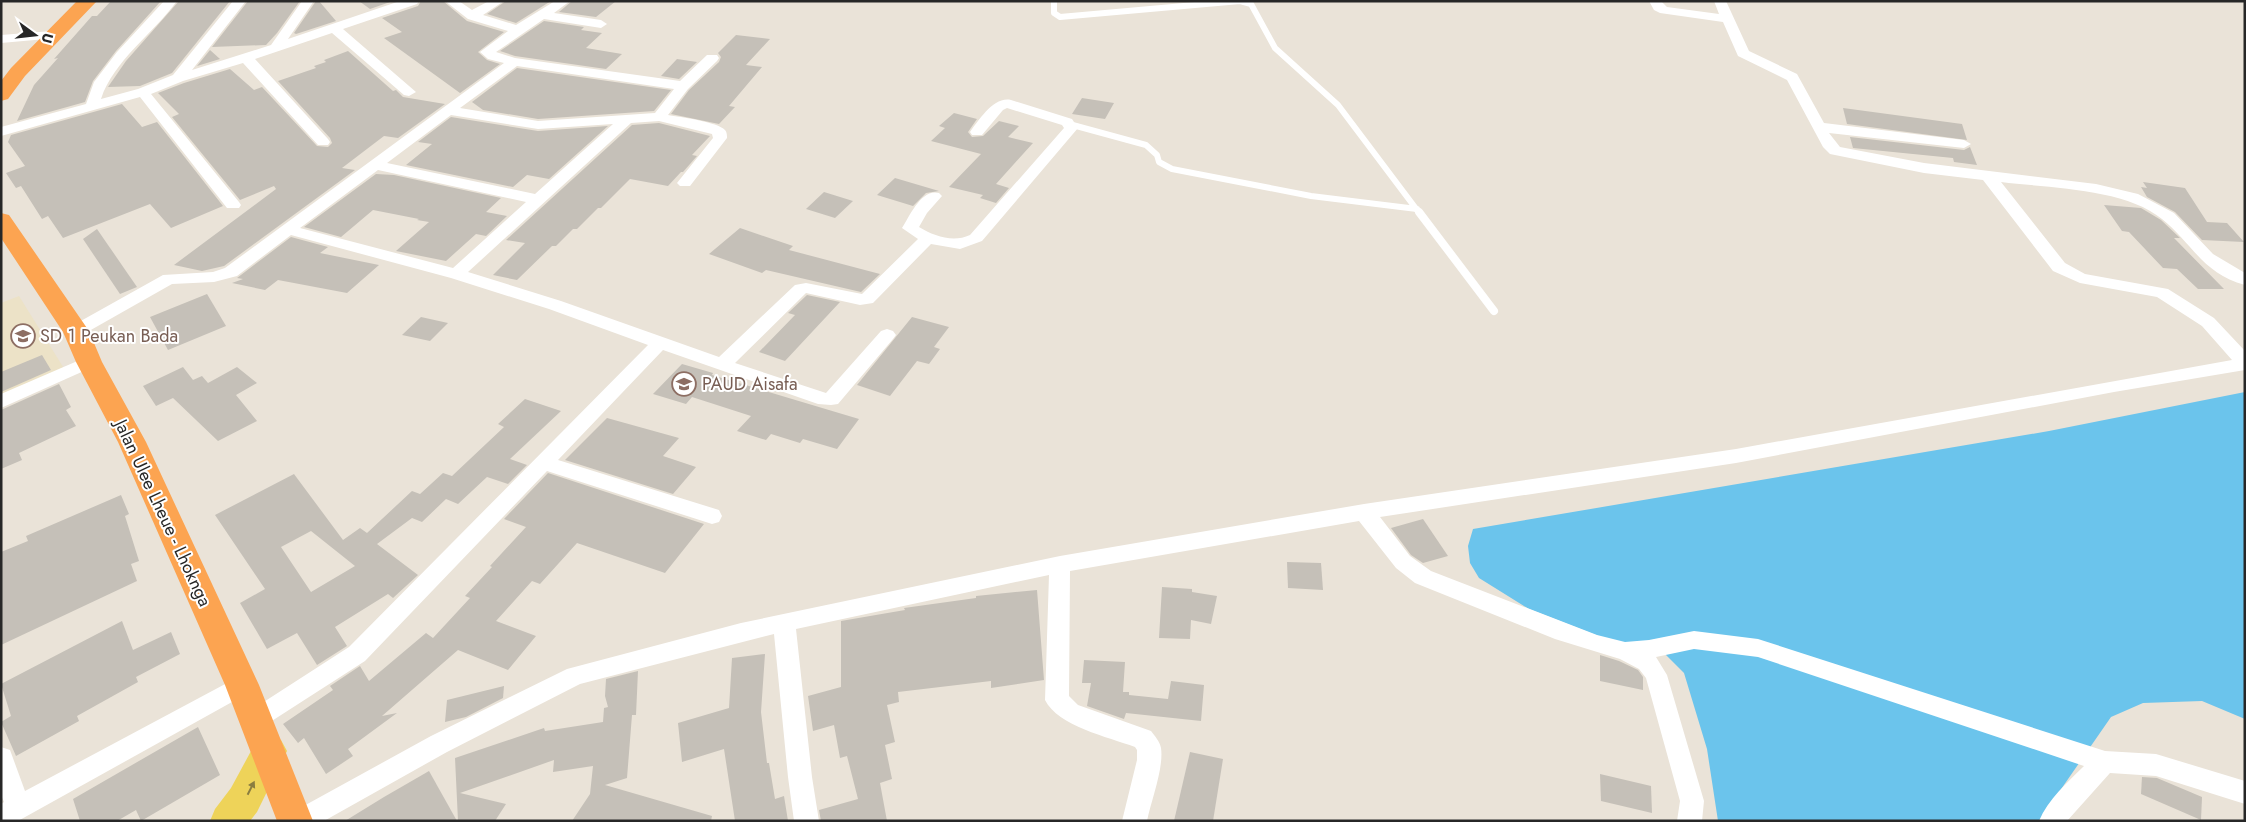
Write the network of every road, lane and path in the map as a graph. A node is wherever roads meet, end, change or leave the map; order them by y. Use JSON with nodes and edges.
{"nodes":[{"id":1,"x":88,"y":1,"type":"edge"},
{"id":2,"x":171,"y":1,"type":"edge"},
{"id":3,"x":240,"y":1,"type":"edge"},
{"id":4,"x":308,"y":1,"type":"edge"},
{"id":5,"x":413,"y":1,"type":"edge"},
{"id":6,"x":451,"y":1,"type":"edge"},
{"id":7,"x":498,"y":1,"type":"edge"},
{"id":8,"x":564,"y":1,"type":"edge"},
{"id":9,"x":1054,"y":1,"type":"edge"},
{"id":10,"x":1655,"y":1,"type":"edge"},
{"id":11,"x":1720,"y":1,"type":"edge"},
{"id":12,"x":541,"y":15,"type":"junction"},
{"id":13,"x":472,"y":16,"type":"junction"},
{"id":14,"x":1728,"y":19,"type":"junction"},
{"id":15,"x":601,"y":24,"type":"dead end"},
{"id":16,"x":336,"y":29,"type":"junction"},
{"id":17,"x":518,"y":30,"type":"junction"},
{"id":18,"x":52,"y":35,"type":"junction"},
{"id":19,"x":1,"y":39,"type":"edge"},
{"id":20,"x":276,"y":47,"type":"junction"},
{"id":21,"x":246,"y":58,"type":"junction"},
{"id":22,"x":712,"y":58,"type":"dead end"},
{"id":23,"x":514,"y":62,"type":"junction"},
{"id":24,"x":178,"y":78,"type":"junction"},
{"id":25,"x":683,"y":86,"type":"junction"},
{"id":26,"x":143,"y":92,"type":"junction"},
{"id":27,"x":409,"y":92,"type":"dead end"},
{"id":28,"x":1,"y":94,"type":"edge"},
{"id":29,"x":92,"y":106,"type":"junction"},
{"id":30,"x":450,"y":111,"type":"junction"},
{"id":31,"x":659,"y":118,"type":"junction"},
{"id":32,"x":626,"y":120,"type":"junction"},
{"id":33,"x":1069,"y":124,"type":"junction"},
{"id":34,"x":1819,"y":127,"type":"junction"},
{"id":35,"x":1,"y":132,"type":"edge"},
{"id":36,"x":977,"y":132,"type":"dead end"},
{"id":37,"x":323,"y":142,"type":"dead end"},
{"id":38,"x":1964,"y":144,"type":"dead end"},
{"id":39,"x":375,"y":165,"type":"junction"},
{"id":40,"x":1988,"y":176,"type":"junction"},
{"id":41,"x":686,"y":183,"type":"dead end"},
{"id":42,"x":934,"y":196,"type":"dead end"},
{"id":43,"x":539,"y":200,"type":"junction"},
{"id":44,"x":233,"y":204,"type":"dead end"},
{"id":45,"x":1417,"y":209,"type":"junction"},
{"id":46,"x":1,"y":220,"type":"edge"},
{"id":47,"x":289,"y":230,"type":"junction"},
{"id":48,"x":928,"y":238,"type":"junction"},
{"id":49,"x":456,"y":274,"type":"junction"},
{"id":50,"x":2245,"y":280,"type":"edge"},
{"id":51,"x":1494,"y":311,"type":"dead end"},
{"id":52,"x":76,"y":331,"type":"junction"},
{"id":53,"x":887,"y":335,"type":"dead end"},
{"id":54,"x":661,"y":342,"type":"junction"},
{"id":55,"x":89,"y":362,"type":"junction"},
{"id":56,"x":2245,"y":364,"type":"edge"},
{"id":57,"x":722,"y":366,"type":"junction"},
{"id":58,"x":1,"y":402,"type":"edge"},
{"id":59,"x":545,"y":463,"type":"junction"},
{"id":60,"x":1364,"y":512,"type":"junction"},
{"id":61,"x":712,"y":516,"type":"dead end"},
{"id":62,"x":1060,"y":564,"type":"junction"},
{"id":63,"x":784,"y":623,"type":"junction"},
{"id":64,"x":1630,"y":651,"type":"junction"},
{"id":65,"x":242,"y":685,"type":"junction"},
{"id":66,"x":256,"y":719,"type":"junction"},
{"id":67,"x":269,"y":752,"type":"junction"},
{"id":68,"x":1,"y":758,"type":"edge"},
{"id":69,"x":2100,"y":760,"type":"junction"},
{"id":70,"x":2245,"y":794,"type":"edge"},
{"id":71,"x":9,"y":813,"type":"edge"},
{"id":72,"x":228,"y":821,"type":"edge"},
{"id":73,"x":296,"y":821,"type":"edge"},
{"id":74,"x":300,"y":821,"type":"edge"},
{"id":75,"x":807,"y":821,"type":"edge"},
{"id":76,"x":1134,"y":821,"type":"edge"},
{"id":77,"x":1689,"y":821,"type":"edge"},
{"id":78,"x":2051,"y":821,"type":"edge"}],
"edges":[{"from":1,"to":18,"type":"highway"},
{"from":2,"to":29,"type":"street"},
{"from":3,"to":24,"type":"street"},
{"from":4,"to":20,"type":"street"},
{"from":5,"to":16,"type":"street"},
{"from":6,"to":13,"type":"street"},
{"from":7,"to":13,"type":"street"},
{"from":8,"to":12,"type":"street"},
{"from":9,"to":45,"type":"lane"},
{"from":10,"to":14,"type":"street"},
{"from":11,"to":14,"type":"street"},
{"from":12,"to":15,"type":"street"},
{"from":12,"to":17,"type":"street"},
{"from":13,"to":17,"type":"street"},
{"from":14,"to":34,"type":"street"},
{"from":16,"to":20,"type":"street"},
{"from":16,"to":27,"type":"street"},
{"from":17,"to":23,"type":"street"},
{"from":18,"to":19,"type":"street"},
{"from":18,"to":28,"type":"highway"},
{"from":20,"to":21,"type":"street"},
{"from":21,"to":24,"type":"street"},
{"from":21,"to":37,"type":"street"},
{"from":22,"to":25,"type":"street"},
{"from":23,"to":25,"type":"street"},
{"from":23,"to":30,"type":"street"},
{"from":24,"to":26,"type":"street"},
{"from":25,"to":31,"type":"street"},
{"from":26,"to":29,"type":"street"},
{"from":26,"to":44,"type":"street"},
{"from":29,"to":35,"type":"street"},
{"from":30,"to":32,"type":"street"},
{"from":30,"to":39,"type":"street"},
{"from":31,"to":32,"type":"street"},
{"from":31,"to":41,"type":"street"},
{"from":32,"to":43,"type":"street"},
{"from":33,"to":36,"type":"street"},
{"from":33,"to":45,"type":"lane"},
{"from":33,"to":48,"type":"street"},
{"from":34,"to":38,"type":"street"},
{"from":34,"to":40,"type":"street"},
{"from":39,"to":43,"type":"street"},
{"from":39,"to":47,"type":"street"},
{"from":40,"to":50,"type":"street"},
{"from":40,"to":56,"type":"street"},
{"from":42,"to":48,"type":"street"},
{"from":43,"to":49,"type":"street"},
{"from":45,"to":51,"type":"lane"},
{"from":46,"to":52,"type":"highway","name":"Jalan Ulee Lheue - Lhoknga"},
{"from":47,"to":49,"type":"street"},
{"from":47,"to":52,"type":"street"},
{"from":48,"to":57,"type":"street"},
{"from":49,"to":54,"type":"street"},
{"from":52,"to":55,"type":"highway","name":"Jalan Ulee Lheue - Lhoknga"},
{"from":53,"to":57,"type":"street"},
{"from":54,"to":57,"type":"street"},
{"from":54,"to":59,"type":"street"},
{"from":55,"to":58,"type":"street"},
{"from":55,"to":65,"type":"highway","name":"Jalan Ulee Lheue - Lhoknga"},
{"from":56,"to":60,"type":"street"},
{"from":59,"to":61,"type":"street"},
{"from":59,"to":66,"type":"street"},
{"from":60,"to":62,"type":"street"},
{"from":60,"to":64,"type":"street"},
{"from":62,"to":63,"type":"street"},
{"from":62,"to":76,"type":"street"},
{"from":63,"to":74,"type":"street"},
{"from":63,"to":75,"type":"street"},
{"from":64,"to":69,"type":"street"},
{"from":64,"to":77,"type":"street"},
{"from":65,"to":66,"type":"highway","name":"Jalan Ulee Lheue - Lhoknga"},
{"from":65,"to":71,"type":"street"},
{"from":66,"to":67,"type":"highway","name":"Jalan Ulee Lheue - Lhoknga"},
{"from":72,"to":67,"type":"main road","one_way":true},
{"from":67,"to":73,"type":"highway","name":"Jalan Ulee Lheue - Lhoknga"},
{"from":68,"to":71,"type":"street"},
{"from":69,"to":70,"type":"street"},
{"from":69,"to":78,"type":"street"}]}
